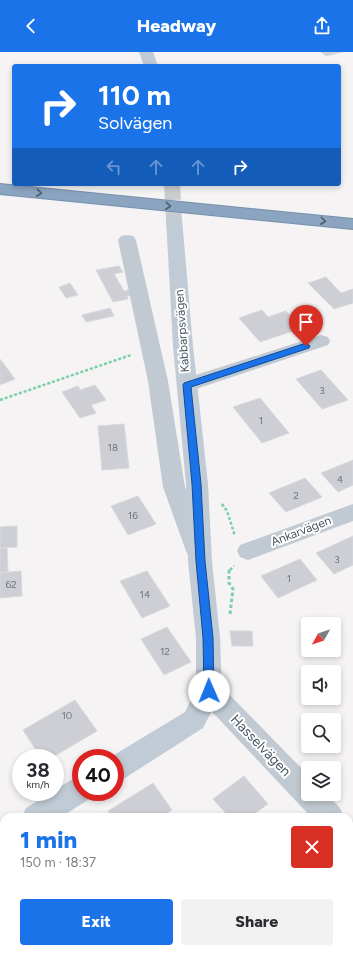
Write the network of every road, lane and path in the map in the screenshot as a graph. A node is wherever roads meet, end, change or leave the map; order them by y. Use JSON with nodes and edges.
{"nodes":[{"id":1,"x":146,"y":52,"type":"edge"},
{"id":2,"x":150,"y":64,"type":"edge"},
{"id":3,"x":0,"y":175,"type":"edge"},
{"id":4,"x":12,"y":177,"type":"edge"},
{"id":5,"x":110,"y":186,"type":"edge"},
{"id":6,"x":0,"y":189,"type":"edge"},
{"id":7,"x":353,"y":210,"type":"edge"},
{"id":8,"x":174,"y":219,"type":"tunnel mouth"},
{"id":9,"x":353,"y":224,"type":"edge"},
{"id":10,"x":127,"y":240,"type":"dead end"},
{"id":11,"x":322,"y":341,"type":"dead end"},
{"id":12,"x":152,"y":353,"type":"junction"},
{"id":13,"x":187,"y":385,"type":"junction"},
{"id":14,"x":0,"y":400,"type":"edge"},
{"id":15,"x":196,"y":484,"type":"junction"},
{"id":16,"x":353,"y":512,"type":"edge"},
{"id":17,"x":248,"y":551,"type":"junction"},
{"id":18,"x":200,"y":561,"type":"junction"},
{"id":19,"x":208,"y":638,"type":"junction"},
{"id":20,"x":209,"y":691,"type":"junction"},
{"id":21,"x":124,"y":763,"type":"edge"},
{"id":22,"x":72,"y":795,"type":"edge"},
{"id":23,"x":42,"y":813,"type":"edge"},
{"id":24,"x":326,"y":813,"type":"edge"}],
"edges":[{"from":1,"to":2,"type":"street"},
{"from":3,"to":4,"type":"highway"},
{"from":5,"to":7,"type":"highway"},
{"from":6,"to":9,"type":"highway","one_way":true},
{"from":8,"to":13,"type":"street","name":"Kabbarpsvägen"},
{"from":10,"to":12,"type":"street","name":"Kabbarpsvägen"},
{"from":11,"to":13,"type":"street"},
{"from":12,"to":14,"type":"path"},
{"from":12,"to":18,"type":"street","name":"Kabbarpsvägen"},
{"from":13,"to":15,"type":"street","name":"Kabbarpsvägen"},
{"from":15,"to":17,"type":"path"},
{"from":15,"to":18,"type":"street","name":"Kabbarpsvägen"},
{"from":16,"to":17,"type":"street","name":"Ankarvägen"},
{"from":17,"to":19,"type":"path"},
{"from":18,"to":19,"type":"street","name":"Kabbarpsvägen"},
{"from":19,"to":20,"type":"street","name":"Kabbarpsvägen"},
{"from":20,"to":21,"type":"street","name":"Kabbarpsvägen"},
{"from":20,"to":24,"type":"street","name":"Hasselvägen"},
{"from":22,"to":23,"type":"street"}]}
